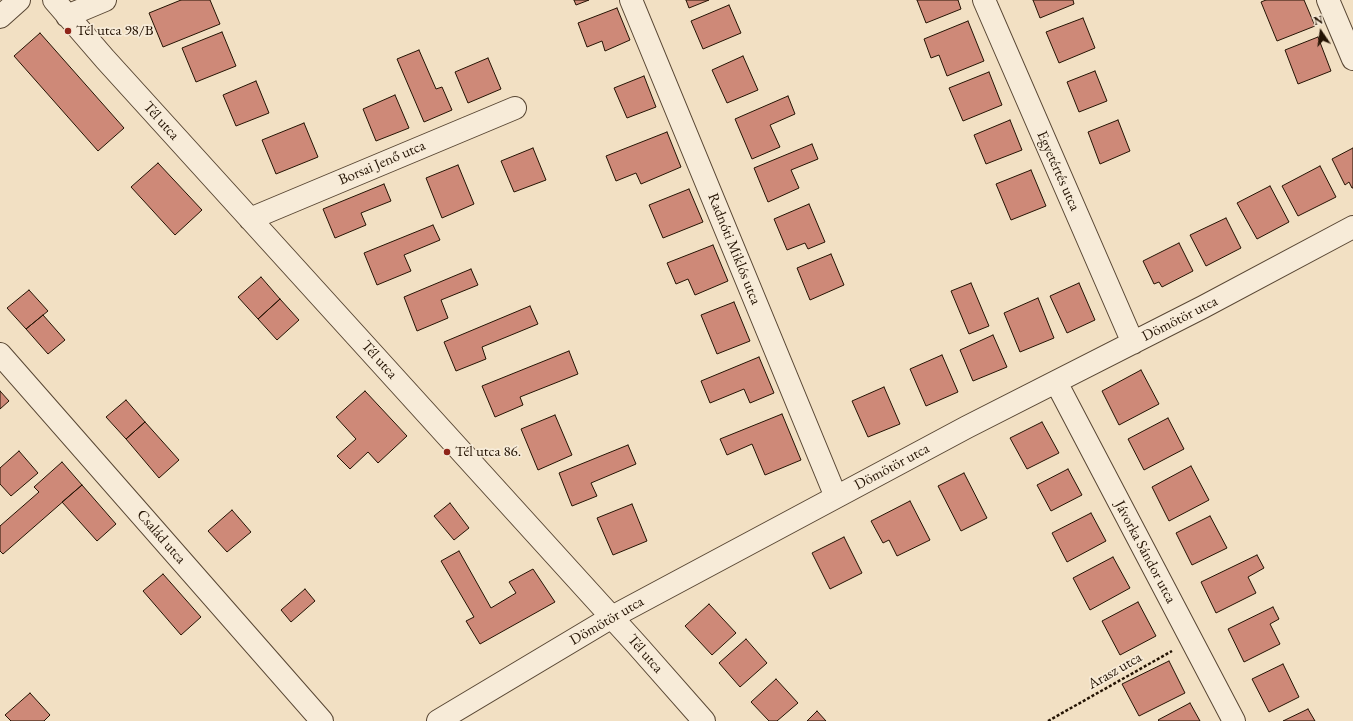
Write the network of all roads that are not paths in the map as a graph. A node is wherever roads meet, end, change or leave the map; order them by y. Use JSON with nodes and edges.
{"nodes":[{"id":1,"x":19,"y":0,"type":"edge"},
{"id":2,"x":105,"y":0,"type":"edge"},
{"id":3,"x":631,"y":0,"type":"edge"},
{"id":4,"x":984,"y":0,"type":"edge"},
{"id":5,"x":1328,"y":0,"type":"edge"},
{"id":6,"x":60,"y":8,"type":"edge"},
{"id":7,"x":0,"y":17,"type":"edge"},
{"id":8,"x":1353,"y":59,"type":"edge"},
{"id":9,"x":515,"y":108,"type":"dead end"},
{"id":10,"x":250,"y":219,"type":"junction"},
{"id":11,"x":1353,"y":227,"type":"edge"},
{"id":12,"x":1133,"y":343,"type":"junction"},
{"id":13,"x":0,"y":354,"type":"edge"},
{"id":14,"x":1056,"y":382,"type":"junction"},
{"id":15,"x":836,"y":497,"type":"junction"},
{"id":16,"x":612,"y":617,"type":"junction"},
{"id":17,"x":322,"y":721,"type":"edge"},
{"id":18,"x":438,"y":721,"type":"edge"},
{"id":19,"x":704,"y":721,"type":"edge"},
{"id":20,"x":1234,"y":721,"type":"edge"}],
"edges":[{"from":1,"to":7,"type":"street"},
{"from":2,"to":6,"type":"street"},
{"from":3,"to":15,"type":"street","name":"Radnóti Miklós utca"},
{"from":4,"to":12,"type":"street","name":"Egyetértés utca"},
{"from":5,"to":8,"type":"street"},
{"from":6,"to":10,"type":"street","name":"Tél utca"},
{"from":9,"to":10,"type":"street","name":"Borsai Jenő utca"},
{"from":10,"to":16,"type":"street","name":"Tél utca"},
{"from":11,"to":12,"type":"street","name":"Dömötör utca"},
{"from":12,"to":14,"type":"street","name":"Dömötör utca"},
{"from":13,"to":17,"type":"street","name":"Család utca"},
{"from":14,"to":15,"type":"street","name":"Dömötör utca"},
{"from":14,"to":20,"type":"street","name":"Jávorka Sándor utca"},
{"from":15,"to":16,"type":"street","name":"Dömötör utca"},
{"from":16,"to":18,"type":"street","name":"Dömötör utca"},
{"from":16,"to":19,"type":"street","name":"Tél utca"}]}
